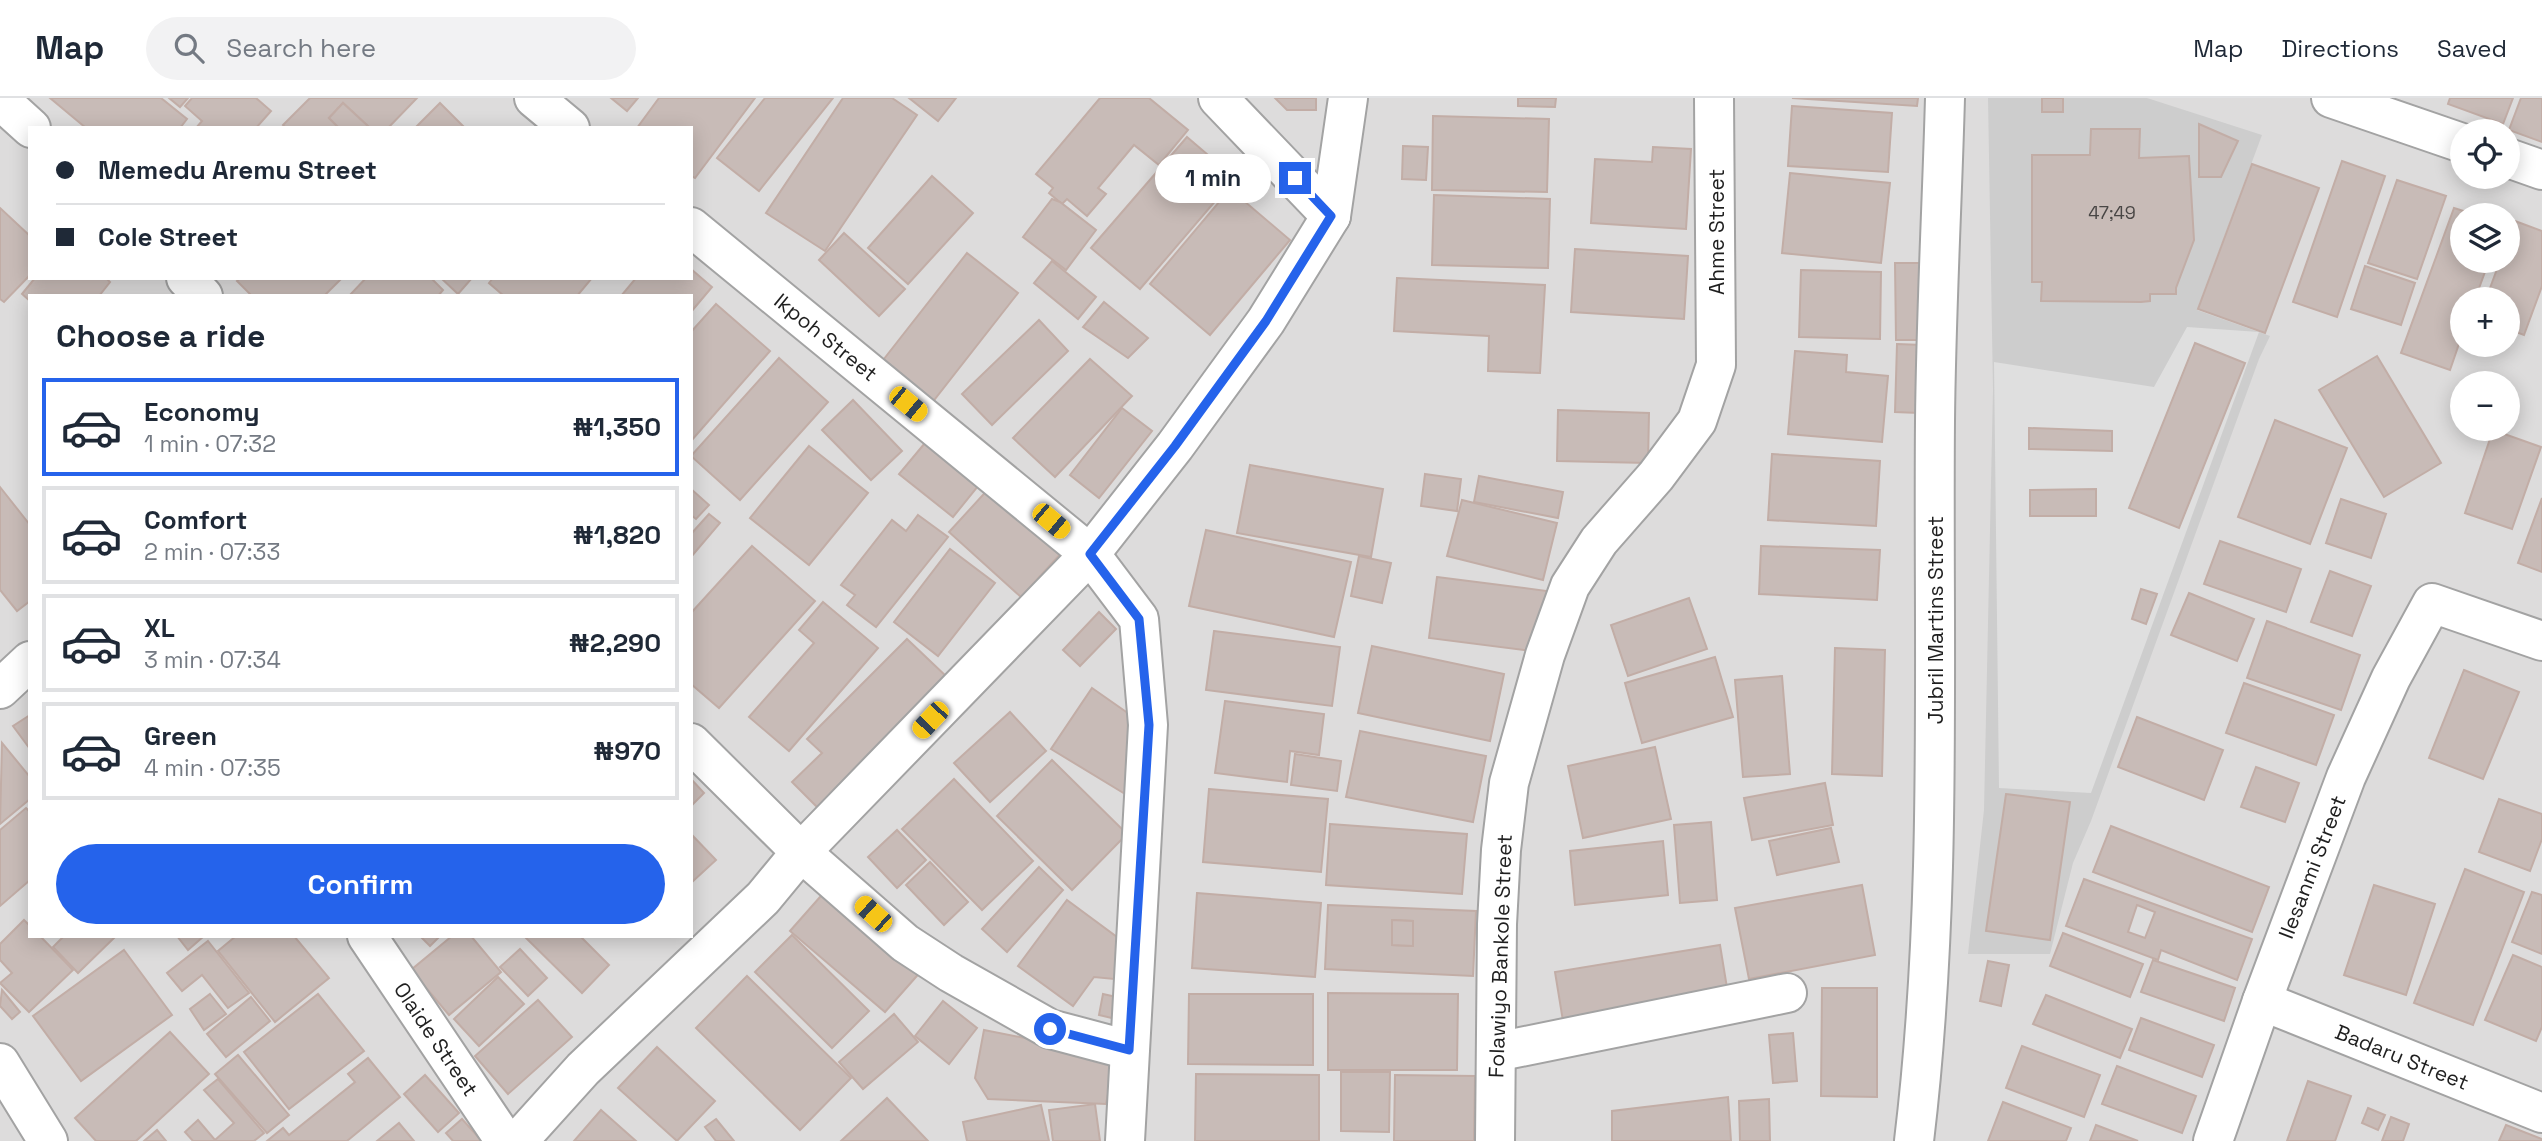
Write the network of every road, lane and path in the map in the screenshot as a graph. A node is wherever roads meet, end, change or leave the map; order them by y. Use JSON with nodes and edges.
{"nodes":[{"id":1,"x":534,"y":98,"type":"edge"},
{"id":2,"x":1218,"y":98,"type":"edge"},
{"id":3,"x":1349,"y":98,"type":"edge"},
{"id":4,"x":1714,"y":98,"type":"edge"},
{"id":5,"x":1945,"y":98,"type":"edge"},
{"id":6,"x":2331,"y":98,"type":"edge"},
{"id":7,"x":0,"y":100,"type":"edge"},
{"id":8,"x":29,"y":126,"type":"edge"},
{"id":9,"x":568,"y":126,"type":"edge"},
{"id":10,"x":2450,"y":139,"type":"edge"},
{"id":11,"x":2520,"y":163,"type":"edge"},
{"id":12,"x":2542,"y":170,"type":"edge"},
{"id":13,"x":1331,"y":216,"type":"junction"},
{"id":14,"x":693,"y":229,"type":"edge"},
{"id":15,"x":188,"y":280,"type":"edge"},
{"id":16,"x":201,"y":294,"type":"edge"},
{"id":17,"x":1716,"y":365,"type":"joint"},
{"id":18,"x":1090,"y":554,"type":"junction"},
{"id":19,"x":2542,"y":641,"type":"edge"},
{"id":20,"x":28,"y":663,"type":"edge"},
{"id":21,"x":0,"y":689,"type":"edge"},
{"id":22,"x":693,"y":745,"type":"edge"},
{"id":23,"x":800,"y":852,"type":"junction"},
{"id":24,"x":368,"y":938,"type":"edge"},
{"id":25,"x":1787,"y":993,"type":"dead end"},
{"id":26,"x":2262,"y":1001,"type":"junction"},
{"id":27,"x":1129,"y":1050,"type":"junction"},
{"id":28,"x":1496,"y":1052,"type":"junction"},
{"id":29,"x":0,"y":1063,"type":"edge"},
{"id":30,"x":2542,"y":1113,"type":"edge"},
{"id":31,"x":48,"y":1141,"type":"edge"},
{"id":32,"x":506,"y":1141,"type":"edge"},
{"id":33,"x":518,"y":1141,"type":"edge"},
{"id":34,"x":1125,"y":1141,"type":"edge"},
{"id":35,"x":1494,"y":1141,"type":"edge"},
{"id":36,"x":1914,"y":1141,"type":"edge"},
{"id":37,"x":2213,"y":1141,"type":"edge"}],
"edges":[{"from":1,"to":9,"type":"street"},
{"from":2,"to":13,"type":"street"},
{"from":3,"to":13,"type":"street"},
{"from":4,"to":17,"type":"street","name":"Ahme Street"},
{"from":5,"to":36,"type":"street","name":"Jubril Martins Street"},
{"from":6,"to":10,"type":"street"},
{"from":7,"to":8,"type":"street"},
{"from":11,"to":12,"type":"street"},
{"from":13,"to":18,"type":"street"},
{"from":14,"to":18,"type":"street","name":"Ikpoh Street"},
{"from":15,"to":16,"type":"street"},
{"from":17,"to":28,"type":"street","name":"Folawiyo Bankole Street"},
{"from":18,"to":23,"type":"street"},
{"from":18,"to":27,"type":"street","name":"Ikpoh Street"},
{"from":19,"to":26,"type":"street","name":"Ilesanmi Street"},
{"from":20,"to":21,"type":"street"},
{"from":22,"to":23,"type":"street"},
{"from":23,"to":27,"type":"street"},
{"from":23,"to":33,"type":"street"},
{"from":24,"to":32,"type":"street","name":"Olaide Street"},
{"from":25,"to":28,"type":"street"},
{"from":26,"to":30,"type":"street","name":"Badaru Street"},
{"from":26,"to":37,"type":"street","name":"Ilesanmi Street"},
{"from":27,"to":34,"type":"street","name":"Ikpoh Street"},
{"from":28,"to":35,"type":"street","name":"Folawiyo Bankole Street"},
{"from":29,"to":31,"type":"street"}]}
